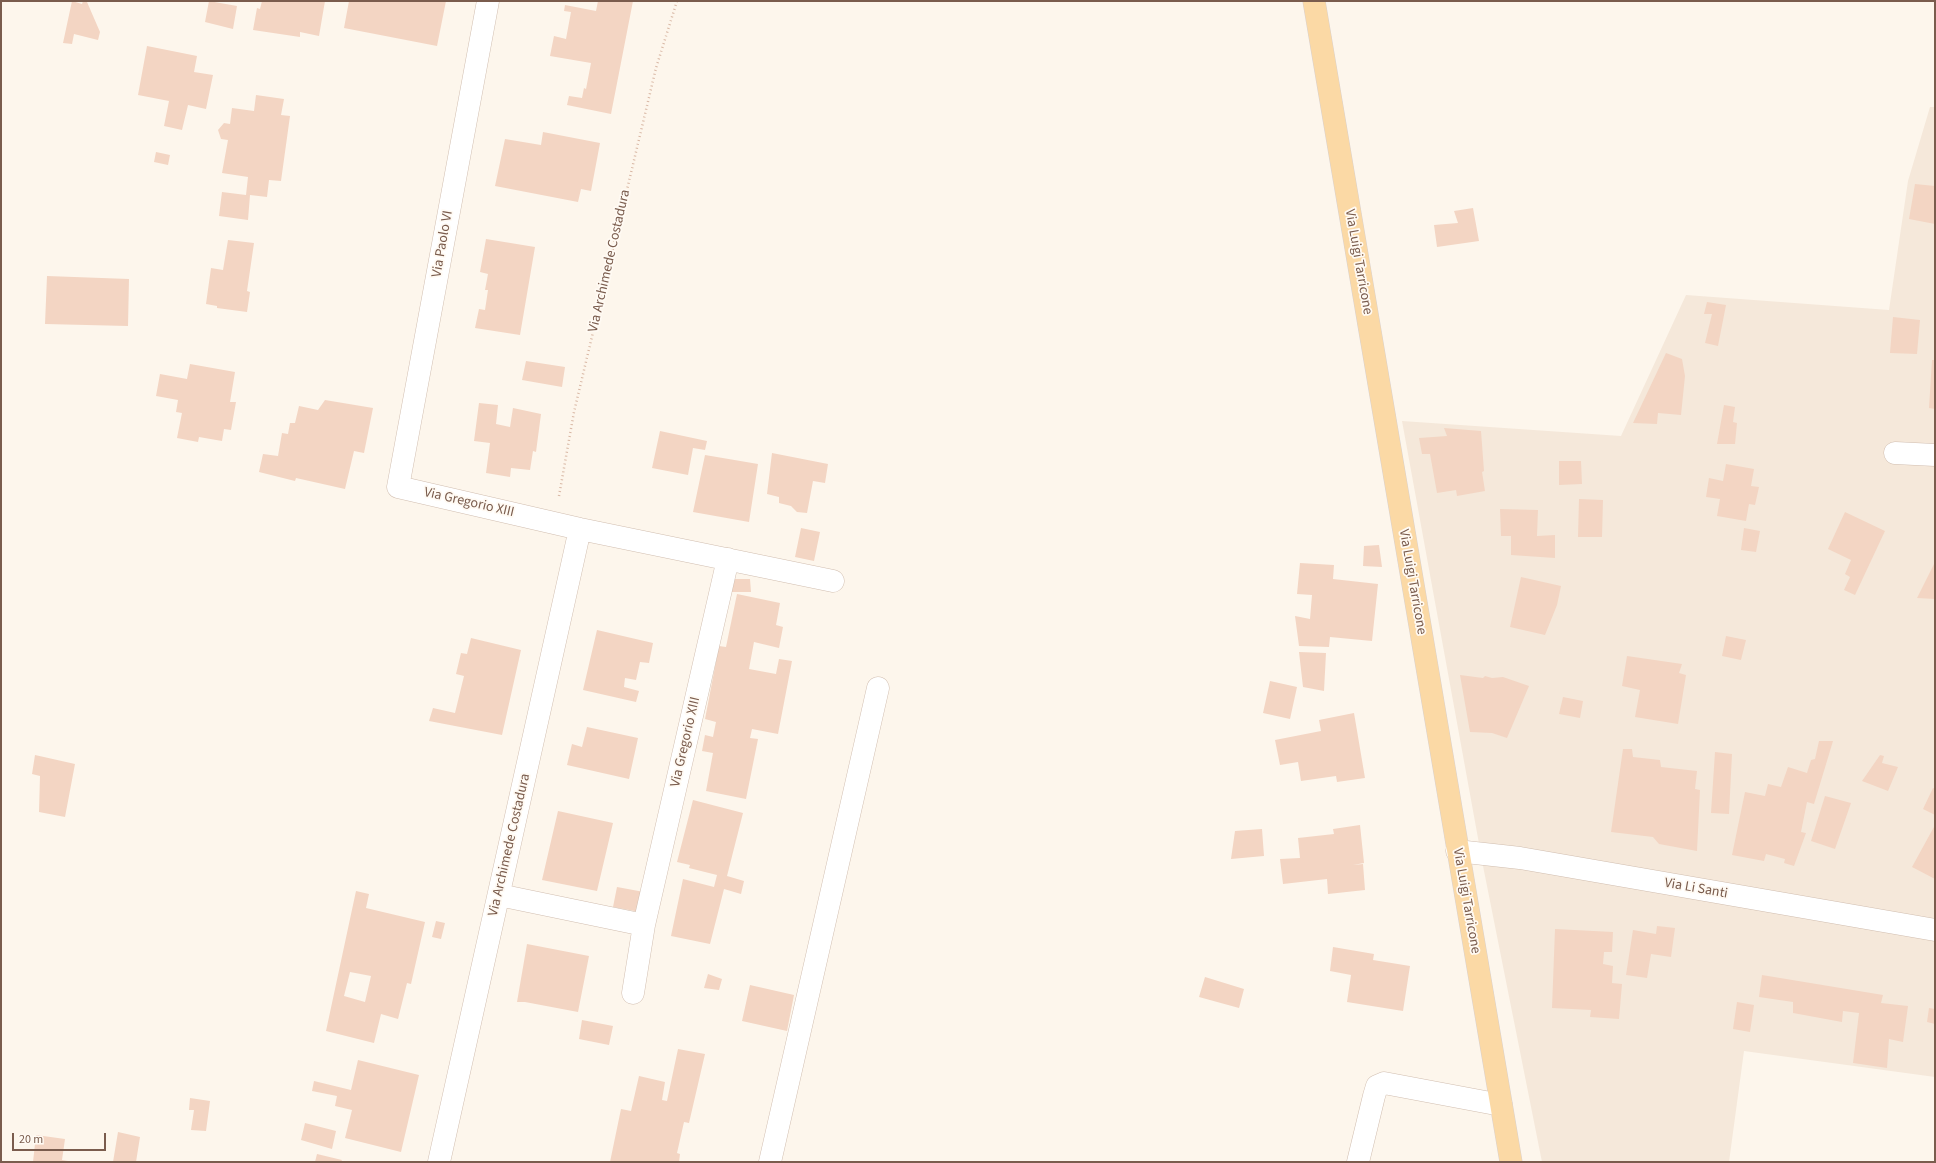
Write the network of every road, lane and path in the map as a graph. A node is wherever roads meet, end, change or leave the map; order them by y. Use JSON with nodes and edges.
{"nodes":[{"id":1,"x":488,"y":1,"type":"edge"},
{"id":2,"x":677,"y":1,"type":"edge"},
{"id":3,"x":1314,"y":1,"type":"edge"},
{"id":4,"x":1895,"y":453,"type":"dead end"},
{"id":5,"x":1935,"y":455,"type":"edge"},
{"id":6,"x":398,"y":487,"type":"joint"},
{"id":7,"x":555,"y":523,"type":"junction"},
{"id":8,"x":580,"y":529,"type":"junction"},
{"id":9,"x":728,"y":559,"type":"junction"},
{"id":10,"x":833,"y":581,"type":"dead end"},
{"id":11,"x":878,"y":688,"type":"dead end"},
{"id":12,"x":1457,"y":851,"type":"junction"},
{"id":13,"x":499,"y":894,"type":"junction"},
{"id":14,"x":644,"y":925,"type":"junction"},
{"id":15,"x":1935,"y":930,"type":"edge"},
{"id":16,"x":633,"y":993,"type":"dead end"},
{"id":17,"x":1501,"y":1105,"type":"junction"},
{"id":18,"x":439,"y":1162,"type":"edge"},
{"id":19,"x":770,"y":1162,"type":"edge"},
{"id":20,"x":1358,"y":1162,"type":"edge"},
{"id":21,"x":1511,"y":1162,"type":"edge"}],
"edges":[{"from":1,"to":6,"type":"street","name":"Via Paolo VI"},
{"from":2,"to":7,"type":"path","name":"Via Archimede Costadura"},
{"from":3,"to":12,"type":"main road","name":"Via Luigi Tarricone"},
{"from":4,"to":5,"type":"street"},
{"from":6,"to":7,"type":"street","name":"Via Gregorio XIII"},
{"from":7,"to":8,"type":"street","name":"Via Gregorio XIII"},
{"from":8,"to":9,"type":"street","name":"Via Gregorio XIII"},
{"from":8,"to":13,"type":"street","name":"Via Archimede Costadura"},
{"from":9,"to":10,"type":"street","name":"Via Gregorio XIII"},
{"from":9,"to":14,"type":"street","name":"Via Gregorio XIII"},
{"from":11,"to":19,"type":"street"},
{"from":12,"to":15,"type":"street","name":"Via Li Santi"},
{"from":12,"to":17,"type":"main road","name":"Via Luigi Tarricone"},
{"from":13,"to":14,"type":"street"},
{"from":13,"to":18,"type":"street","name":"Via Archimede Costadura"},
{"from":14,"to":16,"type":"street","name":"Via Gregorio XIII"},
{"from":17,"to":20,"type":"street"},
{"from":17,"to":21,"type":"main road","name":"Via Luigi Tarricone"}]}
